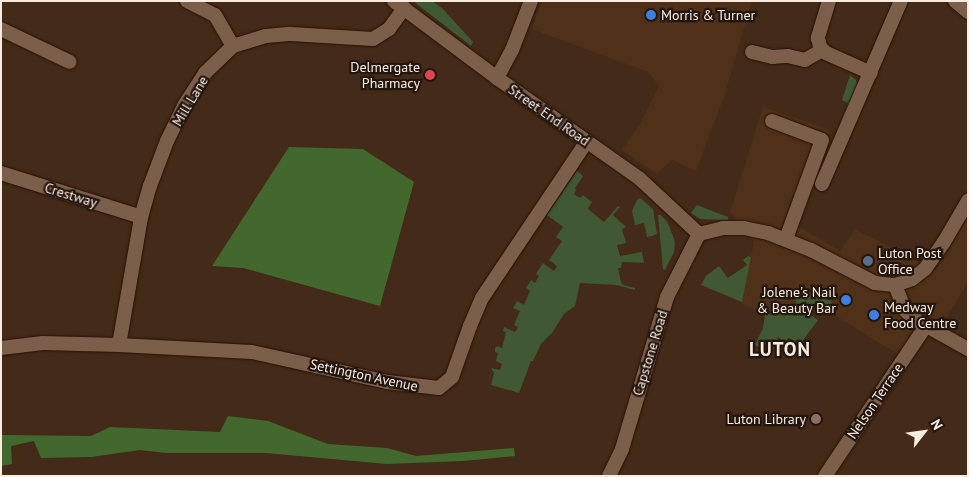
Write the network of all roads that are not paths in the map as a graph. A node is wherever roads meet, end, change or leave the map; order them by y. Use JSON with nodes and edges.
{"nodes":[{"id":1,"x":187,"y":1,"type":"edge"},
{"id":2,"x":531,"y":1,"type":"edge"},
{"id":3,"x":829,"y":1,"type":"edge"},
{"id":4,"x":901,"y":1,"type":"edge"},
{"id":5,"x":955,"y":1,"type":"edge"},
{"id":6,"x":399,"y":5,"type":"edge"},
{"id":7,"x":968,"y":12,"type":"edge"},
{"id":8,"x":1,"y":29,"type":"edge"},
{"id":9,"x":233,"y":46,"type":"junction"},
{"id":10,"x":822,"y":50,"type":"junction"},
{"id":11,"x":752,"y":52,"type":"dead end"},
{"id":12,"x":70,"y":62,"type":"dead end"},
{"id":13,"x":871,"y":73,"type":"junction"},
{"id":14,"x":496,"y":78,"type":"junction"},
{"id":15,"x":772,"y":121,"type":"dead end"},
{"id":16,"x":587,"y":141,"type":"junction"},
{"id":17,"x":1,"y":173,"type":"edge"},
{"id":18,"x":822,"y":184,"type":"dead end"},
{"id":19,"x":967,"y":205,"type":"edge"},
{"id":20,"x":141,"y":216,"type":"junction"},
{"id":21,"x":699,"y":234,"type":"junction"},
{"id":22,"x":786,"y":240,"type":"junction"},
{"id":23,"x":895,"y":285,"type":"junction"},
{"id":24,"x":925,"y":327,"type":"junction"},
{"id":25,"x":119,"y":345,"type":"junction"},
{"id":26,"x":1,"y":348,"type":"edge"},
{"id":27,"x":968,"y":349,"type":"edge"},
{"id":28,"x":609,"y":476,"type":"edge"},
{"id":29,"x":824,"y":476,"type":"edge"}],
"edges":[{"from":1,"to":9,"type":"street"},
{"from":2,"to":14,"type":"street"},
{"from":3,"to":10,"type":"street"},
{"from":4,"to":13,"type":"street"},
{"from":5,"to":7,"type":"street"},
{"from":6,"to":9,"type":"street","name":"Mill Lane"},
{"from":6,"to":14,"type":"street","name":"Street End Road"},
{"from":8,"to":12,"type":"street"},
{"from":9,"to":20,"type":"street","name":"Mill Lane"},
{"from":10,"to":11,"type":"street"},
{"from":10,"to":13,"type":"street"},
{"from":13,"to":18,"type":"street"},
{"from":14,"to":16,"type":"street","name":"Street End Road"},
{"from":15,"to":22,"type":"street"},
{"from":16,"to":21,"type":"street","name":"Street End Road"},
{"from":16,"to":25,"type":"street","name":"Settington Avenue"},
{"from":17,"to":20,"type":"street","name":"Crestway"},
{"from":19,"to":23,"type":"street"},
{"from":20,"to":25,"type":"street","name":"Mill Lane"},
{"from":21,"to":22,"type":"street"},
{"from":21,"to":28,"type":"street","name":"Capstone Road"},
{"from":22,"to":23,"type":"street"},
{"from":23,"to":24,"type":"street"},
{"from":24,"to":27,"type":"street"},
{"from":24,"to":29,"type":"street","name":"Nelson Terrace"},
{"from":25,"to":26,"type":"street"}]}
